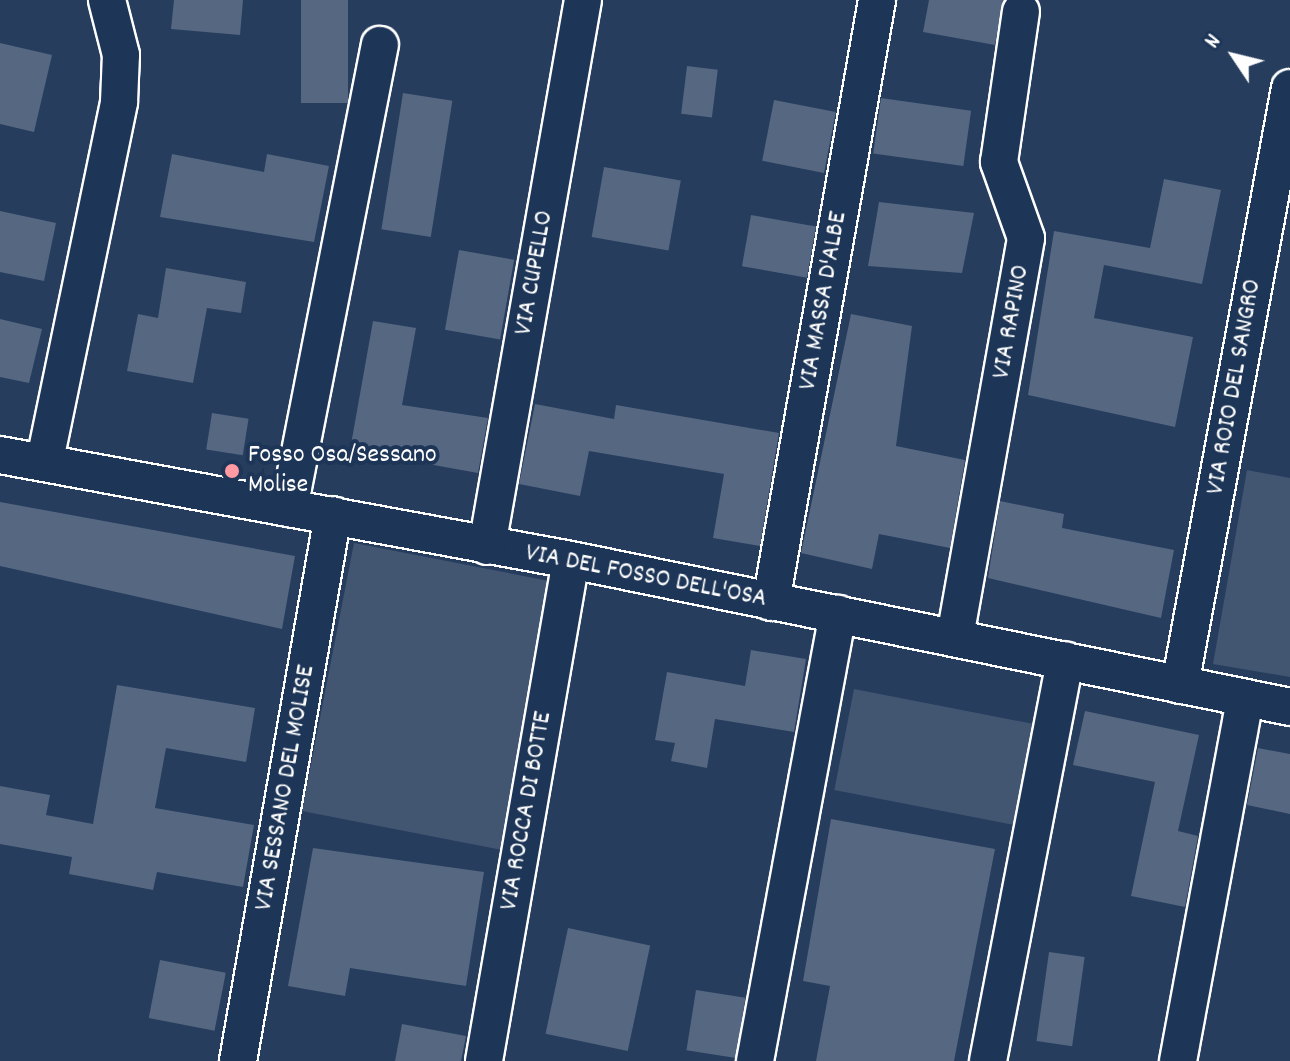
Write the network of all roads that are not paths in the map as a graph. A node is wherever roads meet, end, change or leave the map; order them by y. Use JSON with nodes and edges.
{"nodes":[{"id":1,"x":107,"y":0,"type":"edge"},
{"id":2,"x":583,"y":0,"type":"edge"},
{"id":3,"x":877,"y":0,"type":"edge"},
{"id":4,"x":1021,"y":12,"type":"dead end"},
{"id":5,"x":380,"y":45,"type":"dead end"},
{"id":6,"x":1290,"y":88,"type":"edge"},
{"id":7,"x":0,"y":455,"type":"edge"},
{"id":8,"x":45,"y":460,"type":"junction"},
{"id":9,"x":289,"y":508,"type":"junction"},
{"id":10,"x":333,"y":515,"type":"junction"},
{"id":11,"x":487,"y":546,"type":"junction"},
{"id":12,"x":571,"y":560,"type":"junction"},
{"id":13,"x":771,"y":602,"type":"junction"},
{"id":14,"x":838,"y":614,"type":"junction"},
{"id":15,"x":955,"y":637,"type":"junction"},
{"id":16,"x":1065,"y":660,"type":"junction"},
{"id":17,"x":1180,"y":685,"type":"junction"},
{"id":18,"x":1245,"y":700,"type":"junction"},
{"id":19,"x":1290,"y":707,"type":"edge"},
{"id":20,"x":238,"y":1061,"type":"edge"},
{"id":21,"x":484,"y":1061,"type":"edge"},
{"id":22,"x":755,"y":1061,"type":"edge"},
{"id":23,"x":988,"y":1061,"type":"edge"},
{"id":24,"x":1178,"y":1061,"type":"edge"}],
"edges":[{"from":1,"to":8,"type":"street"},
{"from":2,"to":11,"type":"street","name":"VIA CUPELLO"},
{"from":3,"to":13,"type":"street","name":"VIA MASSA D'ALBE"},
{"from":4,"to":15,"type":"street","name":"VIA RAPINO"},
{"from":5,"to":9,"type":"street"},
{"from":6,"to":17,"type":"street","name":"VIA ROIO DEL SANGRO"},
{"from":7,"to":8,"type":"street","name":"VIA DEL FOSSO DELL'OSA"},
{"from":8,"to":9,"type":"street","name":"VIA DEL FOSSO DELL'OSA"},
{"from":9,"to":10,"type":"street","name":"VIA DEL FOSSO DELL'OSA"},
{"from":10,"to":11,"type":"street","name":"VIA DEL FOSSO DELL'OSA"},
{"from":10,"to":20,"type":"street","name":"VIA SESSANO DEL MOLISE"},
{"from":11,"to":12,"type":"street","name":"VIA DEL FOSSO DELL'OSA"},
{"from":12,"to":13,"type":"street","name":"VIA DEL FOSSO DELL'OSA"},
{"from":12,"to":21,"type":"street","name":"VIA ROCCA DI BOTTE"},
{"from":13,"to":14,"type":"street","name":"VIA DEL FOSSO DELL'OSA"},
{"from":14,"to":15,"type":"street","name":"VIA DEL FOSSO DELL'OSA"},
{"from":14,"to":22,"type":"street"},
{"from":15,"to":16,"type":"street","name":"VIA DEL FOSSO DELL'OSA"},
{"from":16,"to":17,"type":"street","name":"VIA DEL FOSSO DELL'OSA"},
{"from":16,"to":23,"type":"street"},
{"from":17,"to":18,"type":"street","name":"VIA DEL FOSSO DELL'OSA"},
{"from":18,"to":19,"type":"street","name":"VIA DEL FOSSO DELL'OSA"},
{"from":18,"to":24,"type":"street"}]}
